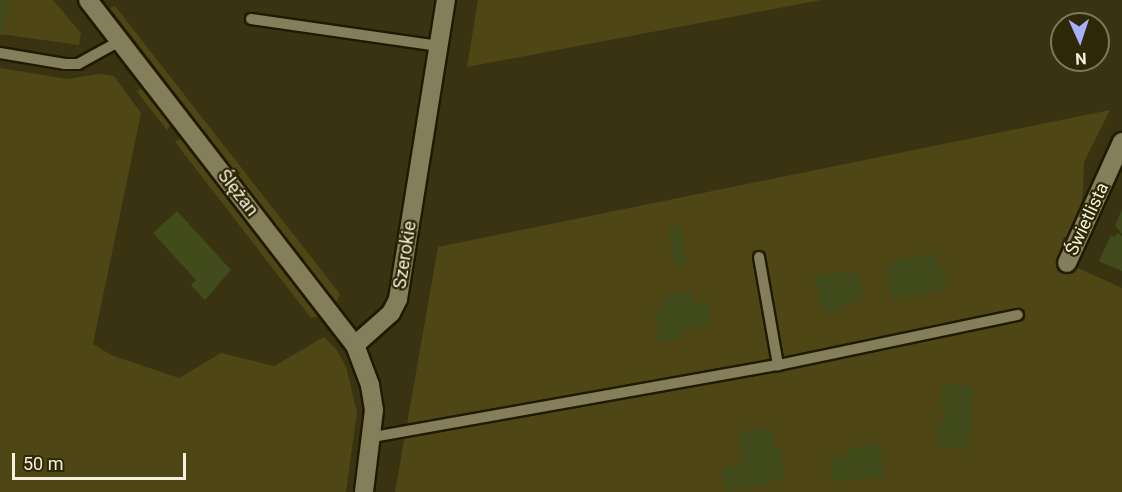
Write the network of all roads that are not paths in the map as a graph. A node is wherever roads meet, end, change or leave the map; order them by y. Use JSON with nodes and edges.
{"nodes":[{"id":1,"x":88,"y":0,"type":"edge"},
{"id":2,"x":446,"y":0,"type":"edge"},
{"id":3,"x":251,"y":19,"type":"dead end"},
{"id":4,"x":120,"y":41,"type":"junction"},
{"id":5,"x":439,"y":46,"type":"junction"},
{"id":6,"x":0,"y":53,"type":"edge"},
{"id":7,"x":1122,"y":142,"type":"edge"},
{"id":8,"x":759,"y":257,"type":"dead end"},
{"id":9,"x":1067,"y":263,"type":"dead end"},
{"id":10,"x":1018,"y":315,"type":"dead end"},
{"id":11,"x":356,"y":345,"type":"junction"},
{"id":12,"x":778,"y":365,"type":"junction"},
{"id":13,"x":373,"y":436,"type":"junction"},
{"id":14,"x":364,"y":492,"type":"edge"}],
"edges":[{"from":1,"to":4,"type":"street","name":"Ślężan"},
{"from":2,"to":5,"type":"street","name":"Szerokie"},
{"from":3,"to":5,"type":"lane"},
{"from":4,"to":6,"type":"lane"},
{"from":4,"to":11,"type":"street","name":"Ślężan"},
{"from":5,"to":11,"type":"street","name":"Szerokie"},
{"from":7,"to":9,"type":"street","name":"Świetlista"},
{"from":8,"to":12,"type":"lane"},
{"from":10,"to":12,"type":"lane"},
{"from":11,"to":13,"type":"street"},
{"from":12,"to":13,"type":"lane"},
{"from":13,"to":14,"type":"street"}]}
